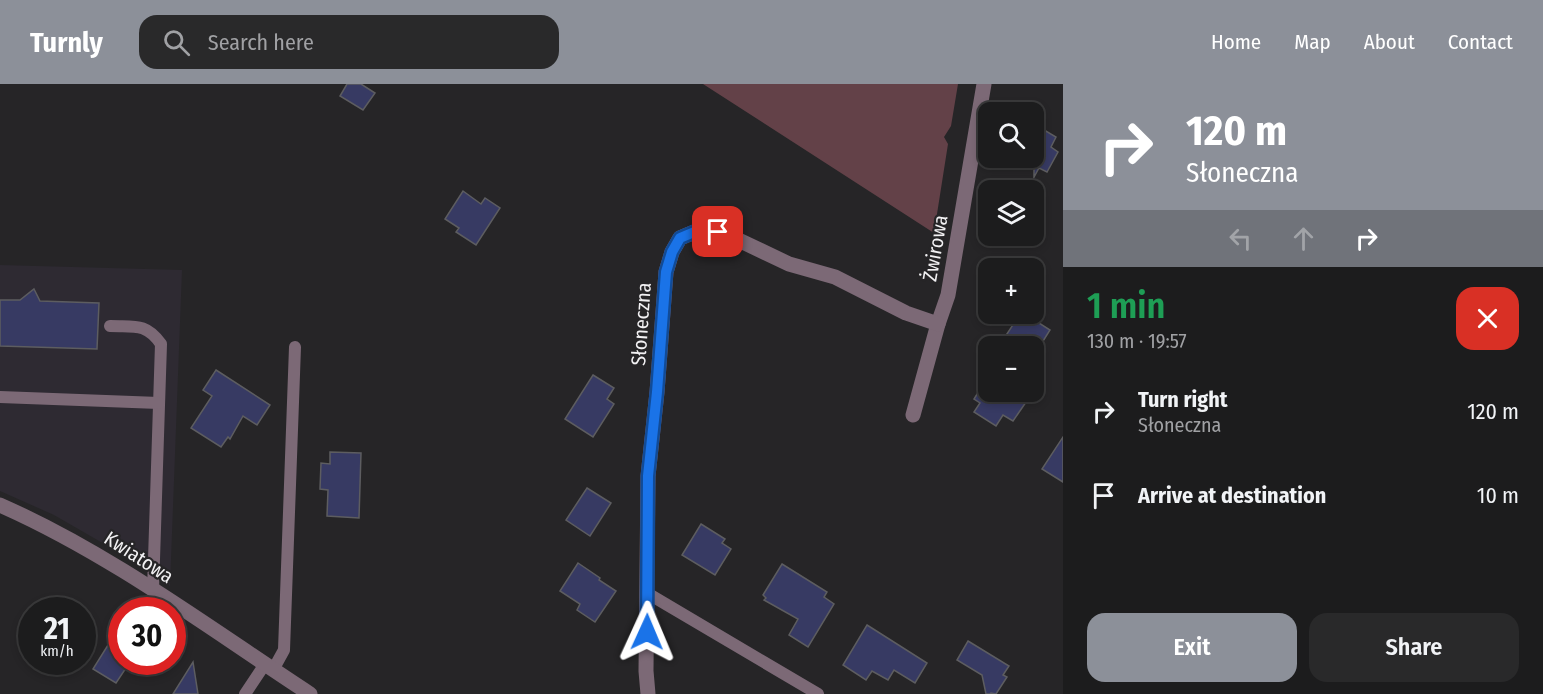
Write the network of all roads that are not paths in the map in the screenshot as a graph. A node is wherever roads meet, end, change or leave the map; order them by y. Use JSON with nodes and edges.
{"nodes":[{"id":1,"x":984,"y":84,"type":"edge"},
{"id":2,"x":938,"y":324,"type":"junction"},
{"id":3,"x":110,"y":326,"type":"dead end"},
{"id":4,"x":295,"y":347,"type":"dead end"},
{"id":5,"x":0,"y":397,"type":"edge"},
{"id":6,"x":159,"y":403,"type":"junction"},
{"id":7,"x":913,"y":415,"type":"dead end"},
{"id":8,"x":0,"y":505,"type":"edge"},
{"id":9,"x":153,"y":590,"type":"junction"},
{"id":10,"x":647,"y":593,"type":"junction"},
{"id":11,"x":269,"y":667,"type":"junction"},
{"id":12,"x":245,"y":694,"type":"edge"},
{"id":13,"x":310,"y":694,"type":"edge"},
{"id":14,"x":648,"y":694,"type":"edge"},
{"id":15,"x":818,"y":694,"type":"edge"}],
"edges":[{"from":1,"to":2,"type":"street","name":"Żwirowa"},
{"from":2,"to":7,"type":"street","name":"Żwirowa"},
{"from":2,"to":10,"type":"street","name":"Słoneczna"},
{"from":3,"to":6,"type":"lane"},
{"from":4,"to":11,"type":"lane"},
{"from":5,"to":6,"type":"lane"},
{"from":6,"to":9,"type":"lane"},
{"from":8,"to":9,"type":"street","name":"Kwiatowa"},
{"from":9,"to":11,"type":"street","name":"Kwiatowa"},
{"from":10,"to":14,"type":"street","name":"Słoneczna"},
{"from":10,"to":15,"type":"lane"},
{"from":11,"to":12,"type":"lane"},
{"from":11,"to":13,"type":"street","name":"Kwiatowa"}]}
